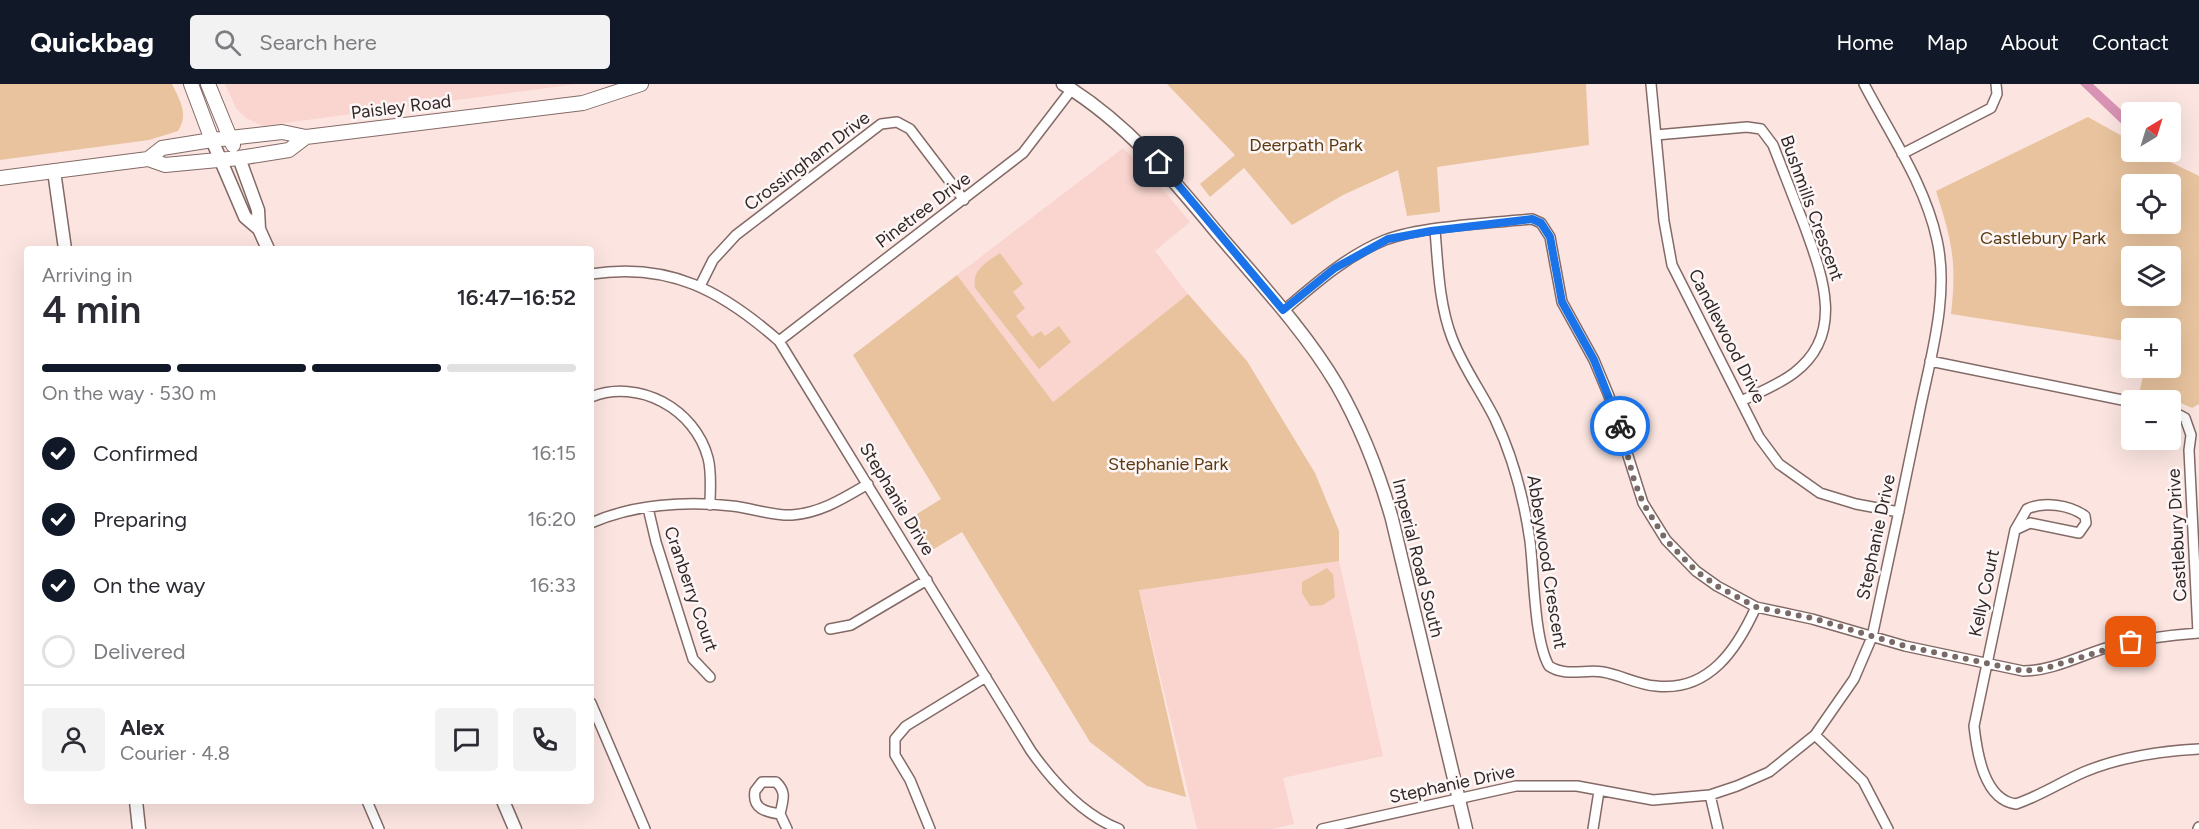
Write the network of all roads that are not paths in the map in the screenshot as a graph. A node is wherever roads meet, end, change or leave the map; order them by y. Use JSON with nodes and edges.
{"nodes":[{"id":1,"x":191,"y":84,"type":"edge"},
{"id":2,"x":208,"y":84,"type":"edge"},
{"id":3,"x":641,"y":84,"type":"edge"},
{"id":4,"x":1651,"y":84,"type":"edge"},
{"id":5,"x":1864,"y":84,"type":"edge"},
{"id":6,"x":1996,"y":84,"type":"edge"},
{"id":7,"x":1067,"y":87,"type":"edge"},
{"id":8,"x":1656,"y":135,"type":"junction"},
{"id":9,"x":306,"y":137,"type":"junction"},
{"id":10,"x":230,"y":139,"type":"junction"},
{"id":11,"x":212,"y":140,"type":"junction"},
{"id":12,"x":1902,"y":154,"type":"junction"},
{"id":13,"x":239,"y":158,"type":"junction"},
{"id":14,"x":148,"y":159,"type":"junction"},
{"id":15,"x":220,"y":160,"type":"junction"},
{"id":16,"x":54,"y":171,"type":"junction"},
{"id":17,"x":0,"y":178,"type":"edge"},
{"id":18,"x":964,"y":200,"type":"junction"},
{"id":19,"x":259,"y":229,"type":"junction"},
{"id":20,"x":1434,"y":230,"type":"junction"},
{"id":21,"x":64,"y":246,"type":"edge"},
{"id":22,"x":267,"y":246,"type":"edge"},
{"id":23,"x":594,"y":274,"type":"edge"},
{"id":24,"x":700,"y":286,"type":"junction"},
{"id":25,"x":1283,"y":310,"type":"junction"},
{"id":26,"x":779,"y":340,"type":"junction"},
{"id":27,"x":1930,"y":361,"type":"junction"},
{"id":28,"x":594,"y":396,"type":"edge"},
{"id":29,"x":2121,"y":400,"type":"edge"},
{"id":30,"x":1741,"y":401,"type":"junction"},
{"id":31,"x":2181,"y":416,"type":"edge"},
{"id":32,"x":868,"y":484,"type":"junction"},
{"id":33,"x":710,"y":505,"type":"junction"},
{"id":34,"x":648,"y":508,"type":"junction"},
{"id":35,"x":1899,"y":512,"type":"junction"},
{"id":36,"x":2196,"y":521,"type":"edge"},
{"id":37,"x":594,"y":522,"type":"edge"},
{"id":38,"x":2015,"y":530,"type":"junction"},
{"id":39,"x":927,"y":580,"type":"junction"},
{"id":40,"x":1756,"y":607,"type":"junction"},
{"id":41,"x":830,"y":629,"type":"dead end"},
{"id":42,"x":2198,"y":633,"type":"edge"},
{"id":43,"x":1872,"y":637,"type":"junction"},
{"id":44,"x":1986,"y":664,"type":"junction"},
{"id":45,"x":710,"y":677,"type":"dead end"},
{"id":46,"x":986,"y":677,"type":"junction"},
{"id":47,"x":594,"y":710,"type":"edge"},
{"id":48,"x":1815,"y":735,"type":"junction"},
{"id":49,"x":2199,"y":749,"type":"edge"},
{"id":50,"x":1599,"y":791,"type":"junction"},
{"id":51,"x":1710,"y":795,"type":"junction"},
{"id":52,"x":1457,"y":797,"type":"junction"},
{"id":53,"x":135,"y":804,"type":"edge"},
{"id":54,"x":369,"y":804,"type":"edge"},
{"id":55,"x":504,"y":804,"type":"edge"},
{"id":56,"x":780,"y":814,"type":"dead end"},
{"id":57,"x":1340,"y":827,"type":"edge"},
{"id":58,"x":1115,"y":828,"type":"edge"},
{"id":59,"x":139,"y":829,"type":"edge"},
{"id":60,"x":379,"y":829,"type":"edge"},
{"id":61,"x":515,"y":829,"type":"edge"},
{"id":62,"x":645,"y":829,"type":"edge"},
{"id":63,"x":787,"y":829,"type":"edge"},
{"id":64,"x":930,"y":829,"type":"edge"},
{"id":65,"x":1323,"y":829,"type":"edge"},
{"id":66,"x":1466,"y":829,"type":"edge"},
{"id":67,"x":1593,"y":829,"type":"edge"},
{"id":68,"x":1718,"y":829,"type":"edge"},
{"id":69,"x":1888,"y":829,"type":"edge"}],
"edges":[{"from":1,"to":11,"type":"main road"},
{"from":2,"to":10,"type":"main road"},
{"from":3,"to":9,"type":"main road","name":"Paisley Road"},
{"from":4,"to":8,"type":"street","name":"Candlewood Drive"},
{"from":5,"to":12,"type":"street","name":"Stephanie Drive"},
{"from":6,"to":12,"type":"street"},
{"from":7,"to":18,"type":"street","name":"Pinetree Drive"},
{"from":7,"to":25,"type":"street","name":"Imperial Road South"},
{"from":8,"to":30,"type":"street","name":"Candlewood Drive"},
{"from":8,"to":30,"type":"street","name":"Bushmills Crescent"},
{"from":9,"to":10,"type":"main road","name":"Paisley Road"},
{"from":9,"to":13,"type":"main road","name":"Paisley Road"},
{"from":10,"to":11,"type":"main road","name":"Paisley Road"},
{"from":10,"to":13,"type":"main road"},
{"from":11,"to":14,"type":"main road","name":"Paisley Road"},
{"from":11,"to":15,"type":"street"},
{"from":12,"to":27,"type":"street","name":"Stephanie Drive"},
{"from":13,"to":15,"type":"main road","name":"Paisley Road"},
{"from":13,"to":19,"type":"street"},
{"from":14,"to":15,"type":"main road","name":"Paisley Road"},
{"from":14,"to":16,"type":"main road","name":"Paisley Road"},
{"from":15,"to":19,"type":"street"},
{"from":16,"to":17,"type":"main road","name":"Paisley Road"},
{"from":16,"to":21,"type":"street"},
{"from":18,"to":24,"type":"street","name":"Crossingham Drive"},
{"from":18,"to":26,"type":"street","name":"Pinetree Drive"},
{"from":19,"to":22,"type":"street"},
{"from":20,"to":25,"type":"street"},
{"from":20,"to":40,"type":"street"},
{"from":20,"to":40,"type":"street","name":"Abbeywood Crescent"},
{"from":23,"to":24,"type":"street","name":"Stephanie Drive"},
{"from":24,"to":26,"type":"street","name":"Stephanie Drive"},
{"from":25,"to":52,"type":"street","name":"Imperial Road South"},
{"from":26,"to":32,"type":"street","name":"Stephanie Drive"},
{"from":27,"to":29,"type":"street"},
{"from":27,"to":35,"type":"street","name":"Stephanie Drive"},
{"from":28,"to":33,"type":"street"},
{"from":30,"to":35,"type":"street","name":"Candlewood Drive"},
{"from":31,"to":36,"type":"street","name":"Castlebury Drive"},
{"from":32,"to":33,"type":"street"},
{"from":32,"to":39,"type":"street","name":"Stephanie Drive"},
{"from":33,"to":34,"type":"street"},
{"from":34,"to":37,"type":"street"},
{"from":34,"to":45,"type":"street","name":"Cranberry Court"},
{"from":35,"to":43,"type":"street","name":"Stephanie Drive"},
{"from":36,"to":42,"type":"street","name":"Castlebury Drive"},
{"from":38,"to":38,"type":"street","name":"Kelly Court"},
{"from":38,"to":44,"type":"street","name":"Kelly Court"},
{"from":39,"to":41,"type":"street"},
{"from":39,"to":46,"type":"street","name":"Stephanie Drive"},
{"from":40,"to":43,"type":"street"},
{"from":42,"to":44,"type":"street"},
{"from":43,"to":44,"type":"street"},
{"from":43,"to":48,"type":"street","name":"Stephanie Drive"},
{"from":44,"to":49,"type":"street","name":"Kelly Court"},
{"from":46,"to":58,"type":"street","name":"Stephanie Drive"},
{"from":46,"to":64,"type":"street"},
{"from":47,"to":62,"type":"street"},
{"from":48,"to":51,"type":"street","name":"Stephanie Drive"},
{"from":48,"to":69,"type":"street"},
{"from":50,"to":51,"type":"street","name":"Stephanie Drive"},
{"from":50,"to":52,"type":"street","name":"Stephanie Drive"},
{"from":50,"to":67,"type":"street"},
{"from":51,"to":68,"type":"street"},
{"from":52,"to":57,"type":"street","name":"Stephanie Drive"},
{"from":52,"to":66,"type":"street","name":"Imperial Road South"},
{"from":53,"to":59,"type":"street"},
{"from":54,"to":60,"type":"street"},
{"from":55,"to":61,"type":"street"},
{"from":56,"to":63,"type":"street"},
{"from":57,"to":65,"type":"street","name":"Stephanie Drive"}]}
